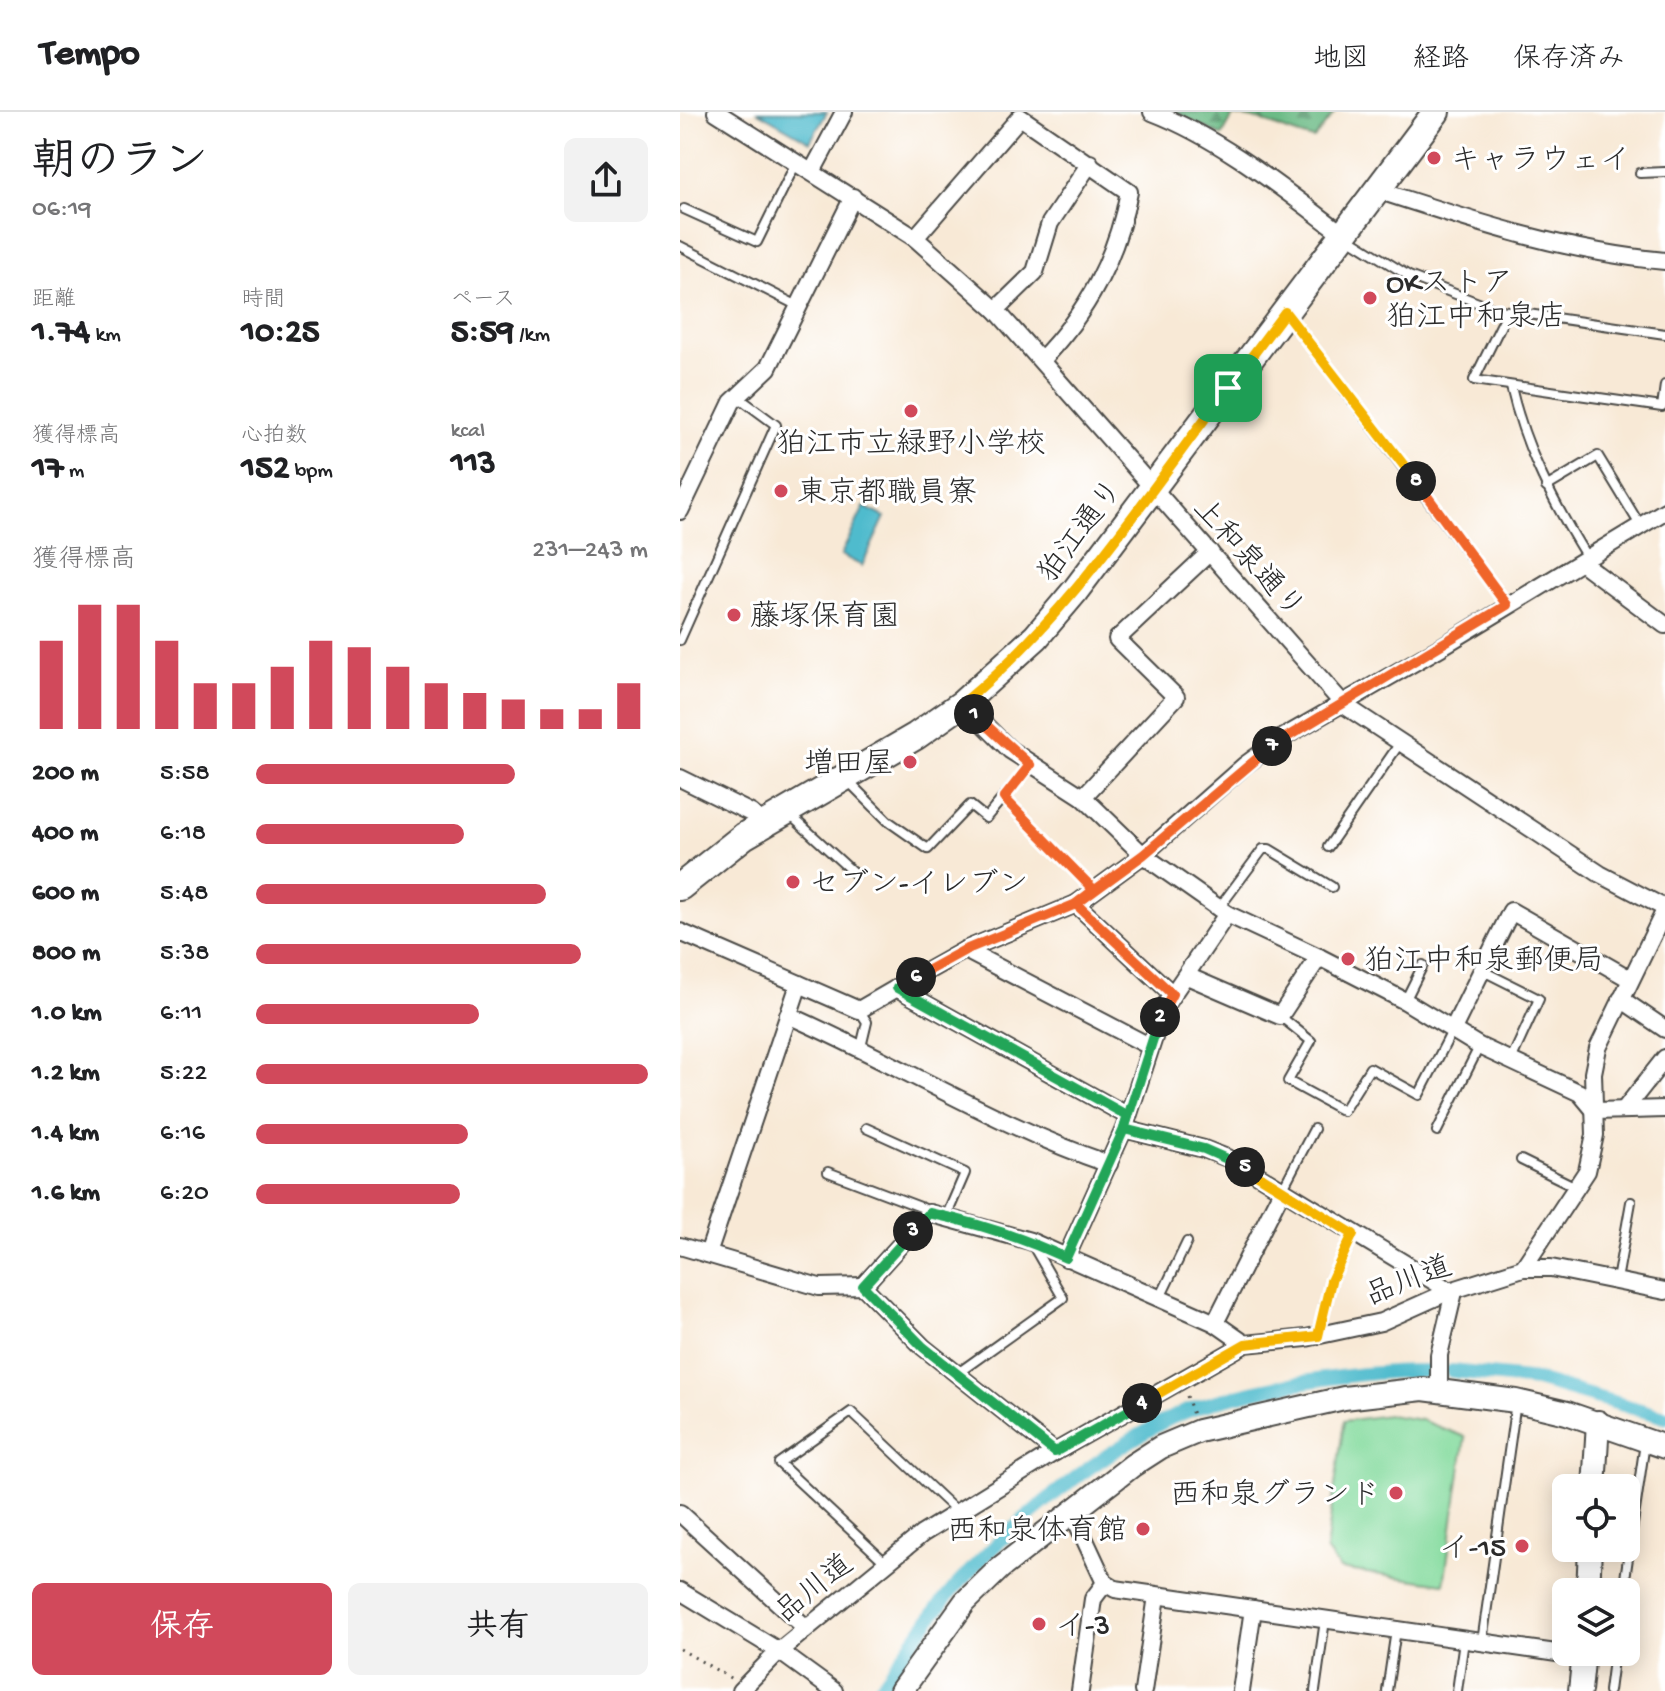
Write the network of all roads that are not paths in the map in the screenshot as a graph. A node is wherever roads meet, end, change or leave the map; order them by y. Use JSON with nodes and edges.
{"nodes":[{"id":1,"x":716,"y":112,"type":"edge"},
{"id":2,"x":844,"y":112,"type":"edge"},
{"id":3,"x":1152,"y":112,"type":"edge"},
{"id":4,"x":1436,"y":112,"type":"edge"},
{"id":5,"x":797,"y":161,"type":"junction"},
{"id":6,"x":1090,"y":163,"type":"junction"},
{"id":7,"x":813,"y":170,"type":"junction"},
{"id":8,"x":1665,"y":172,"type":"edge"},
{"id":9,"x":1640,"y":173,"type":"dead end"},
{"id":10,"x":1377,"y":190,"type":"junction"},
{"id":11,"x":853,"y":197,"type":"junction"},
{"id":12,"x":684,"y":209,"type":"dead end"},
{"id":13,"x":1344,"y":235,"type":"junction"},
{"id":14,"x":915,"y":238,"type":"junction"},
{"id":15,"x":680,"y":246,"type":"edge"},
{"id":16,"x":1665,"y":261,"type":"edge"},
{"id":17,"x":798,"y":306,"type":"junction"},
{"id":18,"x":996,"y":310,"type":"junction"},
{"id":19,"x":1508,"y":311,"type":"junction"},
{"id":20,"x":1285,"y":312,"type":"junction"},
{"id":21,"x":1665,"y":334,"type":"edge"},
{"id":22,"x":1041,"y":360,"type":"junction"},
{"id":23,"x":1665,"y":385,"type":"edge"},
{"id":24,"x":1511,"y":387,"type":"junction"},
{"id":25,"x":738,"y":396,"type":"junction"},
{"id":26,"x":1546,"y":487,"type":"junction"},
{"id":27,"x":1150,"y":489,"type":"junction"},
{"id":28,"x":680,"y":511,"type":"edge"},
{"id":29,"x":1656,"y":521,"type":"edge"},
{"id":30,"x":1210,"y":552,"type":"junction"},
{"id":31,"x":1585,"y":561,"type":"junction"},
{"id":32,"x":1507,"y":605,"type":"junction"},
{"id":33,"x":1665,"y":625,"type":"edge"},
{"id":34,"x":680,"y":640,"type":"edge"},
{"id":35,"x":963,"y":703,"type":"junction"},
{"id":36,"x":1344,"y":705,"type":"junction"},
{"id":37,"x":1401,"y":742,"type":"junction"},
{"id":38,"x":1030,"y":765,"type":"junction"},
{"id":39,"x":680,"y":778,"type":"edge"},
{"id":40,"x":844,"y":778,"type":"junction"},
{"id":41,"x":1083,"y":797,"type":"junction"},
{"id":42,"x":1004,"y":798,"type":"junction"},
{"id":43,"x":774,"y":816,"type":"junction"},
{"id":44,"x":1328,"y":847,"type":"dead end"},
{"id":45,"x":1143,"y":855,"type":"junction"},
{"id":46,"x":855,"y":874,"type":"dead end"},
{"id":47,"x":680,"y":887,"type":"edge"},
{"id":48,"x":1332,"y":887,"type":"dead end"},
{"id":49,"x":1094,"y":890,"type":"junction"},
{"id":50,"x":1076,"y":904,"type":"junction"},
{"id":51,"x":1665,"y":909,"type":"edge"},
{"id":52,"x":1223,"y":911,"type":"junction"},
{"id":53,"x":680,"y":932,"type":"edge"},
{"id":54,"x":965,"y":950,"type":"junction"},
{"id":55,"x":1319,"y":957,"type":"junction"},
{"id":56,"x":1423,"y":965,"type":"dead end"},
{"id":57,"x":1483,"y":971,"type":"junction"},
{"id":58,"x":1187,"y":976,"type":"junction"},
{"id":59,"x":1630,"y":979,"type":"junction"},
{"id":60,"x":799,"y":984,"type":"junction"},
{"id":61,"x":897,"y":988,"type":"junction"},
{"id":62,"x":1172,"y":994,"type":"junction"},
{"id":63,"x":1621,"y":999,"type":"junction"},
{"id":64,"x":1405,"y":1001,"type":"junction"},
{"id":65,"x":859,"y":1010,"type":"junction"},
{"id":66,"x":788,"y":1015,"type":"junction"},
{"id":67,"x":1280,"y":1016,"type":"junction"},
{"id":68,"x":1665,"y":1029,"type":"edge"},
{"id":69,"x":1452,"y":1031,"type":"junction"},
{"id":70,"x":1149,"y":1046,"type":"junction"},
{"id":71,"x":1479,"y":1046,"type":"junction"},
{"id":72,"x":861,"y":1047,"type":"junction"},
{"id":73,"x":1665,"y":1058,"type":"edge"},
{"id":74,"x":1511,"y":1061,"type":"junction"},
{"id":75,"x":1665,"y":1109,"type":"edge"},
{"id":76,"x":1624,"y":1110,"type":"junction"},
{"id":77,"x":1595,"y":1111,"type":"junction"},
{"id":78,"x":1126,"y":1123,"type":"junction"},
{"id":79,"x":866,"y":1128,"type":"dead end"},
{"id":80,"x":1314,"y":1129,"type":"dead end"},
{"id":81,"x":1437,"y":1131,"type":"dead end"},
{"id":82,"x":1521,"y":1160,"type":"dead end"},
{"id":83,"x":1109,"y":1164,"type":"junction"},
{"id":84,"x":828,"y":1172,"type":"dead end"},
{"id":85,"x":1579,"y":1188,"type":"junction"},
{"id":86,"x":1282,"y":1190,"type":"junction"},
{"id":87,"x":1631,"y":1202,"type":"dead end"},
{"id":88,"x":937,"y":1215,"type":"junction"},
{"id":89,"x":1353,"y":1234,"type":"junction"},
{"id":90,"x":1030,"y":1241,"type":"junction"},
{"id":91,"x":1187,"y":1242,"type":"dead end"},
{"id":92,"x":680,"y":1246,"type":"edge"},
{"id":93,"x":708,"y":1254,"type":"junction"},
{"id":94,"x":1066,"y":1258,"type":"junction"},
{"id":95,"x":1523,"y":1268,"type":"junction"},
{"id":96,"x":1617,"y":1280,"type":"junction"},
{"id":97,"x":863,"y":1286,"type":"junction"},
{"id":98,"x":1450,"y":1291,"type":"junction"},
{"id":99,"x":1665,"y":1291,"type":"edge"},
{"id":100,"x":1160,"y":1298,"type":"junction"},
{"id":101,"x":1215,"y":1323,"type":"junction"},
{"id":102,"x":1318,"y":1336,"type":"junction"},
{"id":103,"x":1245,"y":1344,"type":"junction"},
{"id":104,"x":958,"y":1373,"type":"junction"},
{"id":105,"x":1439,"y":1390,"type":"junction"},
{"id":106,"x":1516,"y":1401,"type":"junction"},
{"id":107,"x":1598,"y":1422,"type":"junction"},
{"id":108,"x":1656,"y":1442,"type":"edge"},
{"id":109,"x":1055,"y":1452,"type":"junction"},
{"id":110,"x":1595,"y":1474,"type":"edge"},
{"id":111,"x":956,"y":1511,"type":"junction"},
{"id":112,"x":1072,"y":1512,"type":"junction"},
{"id":113,"x":680,"y":1513,"type":"edge"},
{"id":114,"x":887,"y":1563,"type":"junction"},
{"id":115,"x":1626,"y":1578,"type":"edge"},
{"id":116,"x":1105,"y":1583,"type":"junction"},
{"id":117,"x":680,"y":1591,"type":"edge"},
{"id":118,"x":1157,"y":1596,"type":"junction"},
{"id":119,"x":1253,"y":1609,"type":"junction"},
{"id":120,"x":1325,"y":1620,"type":"junction"},
{"id":121,"x":806,"y":1628,"type":"junction"},
{"id":122,"x":1396,"y":1630,"type":"junction"},
{"id":123,"x":1473,"y":1641,"type":"junction"},
{"id":124,"x":1552,"y":1650,"type":"edge"},
{"id":125,"x":779,"y":1651,"type":"junction"},
{"id":126,"x":1583,"y":1666,"type":"edge"},
{"id":127,"x":1612,"y":1666,"type":"edge"},
{"id":128,"x":743,"y":1689,"type":"edge"},
{"id":129,"x":834,"y":1691,"type":"edge"},
{"id":130,"x":901,"y":1691,"type":"edge"},
{"id":131,"x":1080,"y":1691,"type":"edge"},
{"id":132,"x":1143,"y":1691,"type":"edge"},
{"id":133,"x":1241,"y":1691,"type":"edge"},
{"id":134,"x":1315,"y":1691,"type":"edge"},
{"id":135,"x":1387,"y":1691,"type":"edge"},
{"id":136,"x":1457,"y":1691,"type":"edge"},
{"id":137,"x":1580,"y":1691,"type":"edge"},
{"id":138,"x":1609,"y":1691,"type":"edge"}],
"edges":[{"from":1,"to":5,"type":"street","name":"上和泉通り"},
{"from":2,"to":7,"type":"street"},
{"from":3,"to":13,"type":"street"},
{"from":4,"to":10,"type":"main road","name":"狛江通り"},
{"from":5,"to":7,"type":"street","name":"上和泉通り"},
{"from":5,"to":12,"type":"lane"},
{"from":6,"to":14,"type":"street"},
{"from":6,"to":18,"type":"street"},
{"from":6,"to":22,"type":"street"},
{"from":7,"to":11,"type":"street","name":"上和泉通り"},
{"from":8,"to":9,"type":"lane"},
{"from":10,"to":13,"type":"main road","name":"狛江通り"},
{"from":10,"to":16,"type":"street"},
{"from":11,"to":14,"type":"street","name":"上和泉通り"},
{"from":11,"to":17,"type":"street"},
{"from":13,"to":19,"type":"lane"},
{"from":13,"to":20,"type":"main road","name":"狛江通り"},
{"from":14,"to":18,"type":"street","name":"上和泉通り"},
{"from":15,"to":17,"type":"lane"},
{"from":17,"to":25,"type":"street"},
{"from":18,"to":22,"type":"street","name":"上和泉通り"},
{"from":19,"to":21,"type":"lane"},
{"from":19,"to":24,"type":"lane"},
{"from":20,"to":27,"type":"main road","name":"狛江通り"},
{"from":20,"to":32,"type":"lane"},
{"from":22,"to":27,"type":"street","name":"上和泉通り"},
{"from":23,"to":24,"type":"lane"},
{"from":24,"to":26,"type":"lane"},
{"from":25,"to":28,"type":"street"},
{"from":25,"to":34,"type":"lane"},
{"from":26,"to":29,"type":"lane"},
{"from":26,"to":31,"type":"lane"},
{"from":27,"to":30,"type":"street","name":"上和泉通り"},
{"from":27,"to":35,"type":"main road","name":"狛江通り"},
{"from":29,"to":31,"type":"street"},
{"from":30,"to":36,"type":"street","name":"上和泉通り"},
{"from":30,"to":41,"type":"street"},
{"from":31,"to":32,"type":"street"},
{"from":31,"to":33,"type":"street"},
{"from":32,"to":36,"type":"street"},
{"from":35,"to":38,"type":"street"},
{"from":35,"to":40,"type":"main road","name":"狛江通り"},
{"from":36,"to":37,"type":"street","name":"上和泉通り"},
{"from":36,"to":45,"type":"street"},
{"from":37,"to":44,"type":"lane"},
{"from":37,"to":51,"type":"street","name":"上和泉通り"},
{"from":38,"to":41,"type":"street"},
{"from":38,"to":42,"type":"lane"},
{"from":39,"to":43,"type":"street"},
{"from":40,"to":42,"type":"lane"},
{"from":40,"to":43,"type":"main road","name":"狛江通り"},
{"from":41,"to":45,"type":"street"},
{"from":42,"to":49,"type":"lane"},
{"from":43,"to":46,"type":"lane"},
{"from":43,"to":47,"type":"main road","name":"狛江通り"},
{"from":45,"to":49,"type":"street"},
{"from":45,"to":52,"type":"street"},
{"from":48,"to":52,"type":"lane"},
{"from":49,"to":50,"type":"street"},
{"from":50,"to":54,"type":"street"},
{"from":50,"to":62,"type":"street"},
{"from":51,"to":59,"type":"street"},
{"from":52,"to":55,"type":"street"},
{"from":52,"to":58,"type":"street"},
{"from":53,"to":60,"type":"street"},
{"from":54,"to":61,"type":"street"},
{"from":54,"to":70,"type":"street"},
{"from":55,"to":64,"type":"street"},
{"from":55,"to":67,"type":"street"},
{"from":56,"to":64,"type":"lane"},
{"from":57,"to":59,"type":"street"},
{"from":57,"to":69,"type":"street"},
{"from":57,"to":74,"type":"lane"},
{"from":58,"to":62,"type":"street"},
{"from":58,"to":67,"type":"street"},
{"from":59,"to":63,"type":"street"},
{"from":60,"to":65,"type":"street"},
{"from":60,"to":66,"type":"street"},
{"from":61,"to":65,"type":"street"},
{"from":61,"to":78,"type":"street"},
{"from":62,"to":70,"type":"street"},
{"from":63,"to":68,"type":"street"},
{"from":63,"to":77,"type":"street"},
{"from":64,"to":69,"type":"street"},
{"from":65,"to":72,"type":"lane"},
{"from":66,"to":72,"type":"street"},
{"from":66,"to":93,"type":"street"},
{"from":67,"to":69,"type":"lane"},
{"from":69,"to":71,"type":"street"},
{"from":70,"to":78,"type":"street"},
{"from":71,"to":74,"type":"street"},
{"from":71,"to":81,"type":"lane"},
{"from":72,"to":83,"type":"street"},
{"from":73,"to":76,"type":"street"},
{"from":74,"to":77,"type":"street"},
{"from":75,"to":76,"type":"street"},
{"from":76,"to":77,"type":"street"},
{"from":77,"to":85,"type":"street"},
{"from":78,"to":83,"type":"street"},
{"from":78,"to":86,"type":"street"},
{"from":79,"to":88,"type":"lane"},
{"from":80,"to":86,"type":"lane"},
{"from":82,"to":85,"type":"lane"},
{"from":83,"to":94,"type":"street"},
{"from":84,"to":88,"type":"lane"},
{"from":85,"to":95,"type":"street"},
{"from":86,"to":89,"type":"street"},
{"from":86,"to":101,"type":"street"},
{"from":87,"to":96,"type":"lane"},
{"from":88,"to":90,"type":"street"},
{"from":88,"to":97,"type":"street"},
{"from":89,"to":98,"type":"street"},
{"from":89,"to":102,"type":"lane"},
{"from":90,"to":94,"type":"street"},
{"from":90,"to":104,"type":"lane"},
{"from":91,"to":100,"type":"lane"},
{"from":92,"to":93,"type":"street"},
{"from":93,"to":97,"type":"street"},
{"from":94,"to":100,"type":"street"},
{"from":95,"to":96,"type":"street"},
{"from":95,"to":98,"type":"street","name":"品川道"},
{"from":96,"to":99,"type":"street"},
{"from":97,"to":104,"type":"street"},
{"from":98,"to":102,"type":"street","name":"品川道"},
{"from":98,"to":105,"type":"street"},
{"from":100,"to":101,"type":"street"},
{"from":101,"to":103,"type":"street"},
{"from":102,"to":103,"type":"street","name":"品川道"},
{"from":103,"to":109,"type":"street","name":"品川道"},
{"from":104,"to":109,"type":"street"},
{"from":105,"to":106,"type":"street"},
{"from":105,"to":112,"type":"street"},
{"from":106,"to":107,"type":"street"},
{"from":106,"to":123,"type":"lane"},
{"from":107,"to":108,"type":"street"},
{"from":107,"to":110,"type":"street"},
{"from":108,"to":115,"type":"lane"},
{"from":109,"to":111,"type":"street","name":"品川道"},
{"from":111,"to":114,"type":"street","name":"品川道"},
{"from":111,"to":114,"type":"lane"},
{"from":112,"to":116,"type":"street"},
{"from":112,"to":130,"type":"street"},
{"from":113,"to":121,"type":"street"},
{"from":114,"to":121,"type":"street","name":"品川道"},
{"from":116,"to":118,"type":"street"},
{"from":116,"to":131,"type":"street"},
{"from":117,"to":125,"type":"street"},
{"from":118,"to":119,"type":"street"},
{"from":118,"to":132,"type":"street"},
{"from":119,"to":120,"type":"street"},
{"from":119,"to":133,"type":"street"},
{"from":120,"to":122,"type":"street"},
{"from":120,"to":134,"type":"lane"},
{"from":121,"to":125,"type":"street","name":"品川道"},
{"from":122,"to":123,"type":"street"},
{"from":122,"to":135,"type":"lane"},
{"from":123,"to":124,"type":"street"},
{"from":123,"to":136,"type":"lane"},
{"from":125,"to":128,"type":"street","name":"品川道"},
{"from":125,"to":129,"type":"street"},
{"from":126,"to":137,"type":"street"},
{"from":127,"to":138,"type":"lane"}]}
